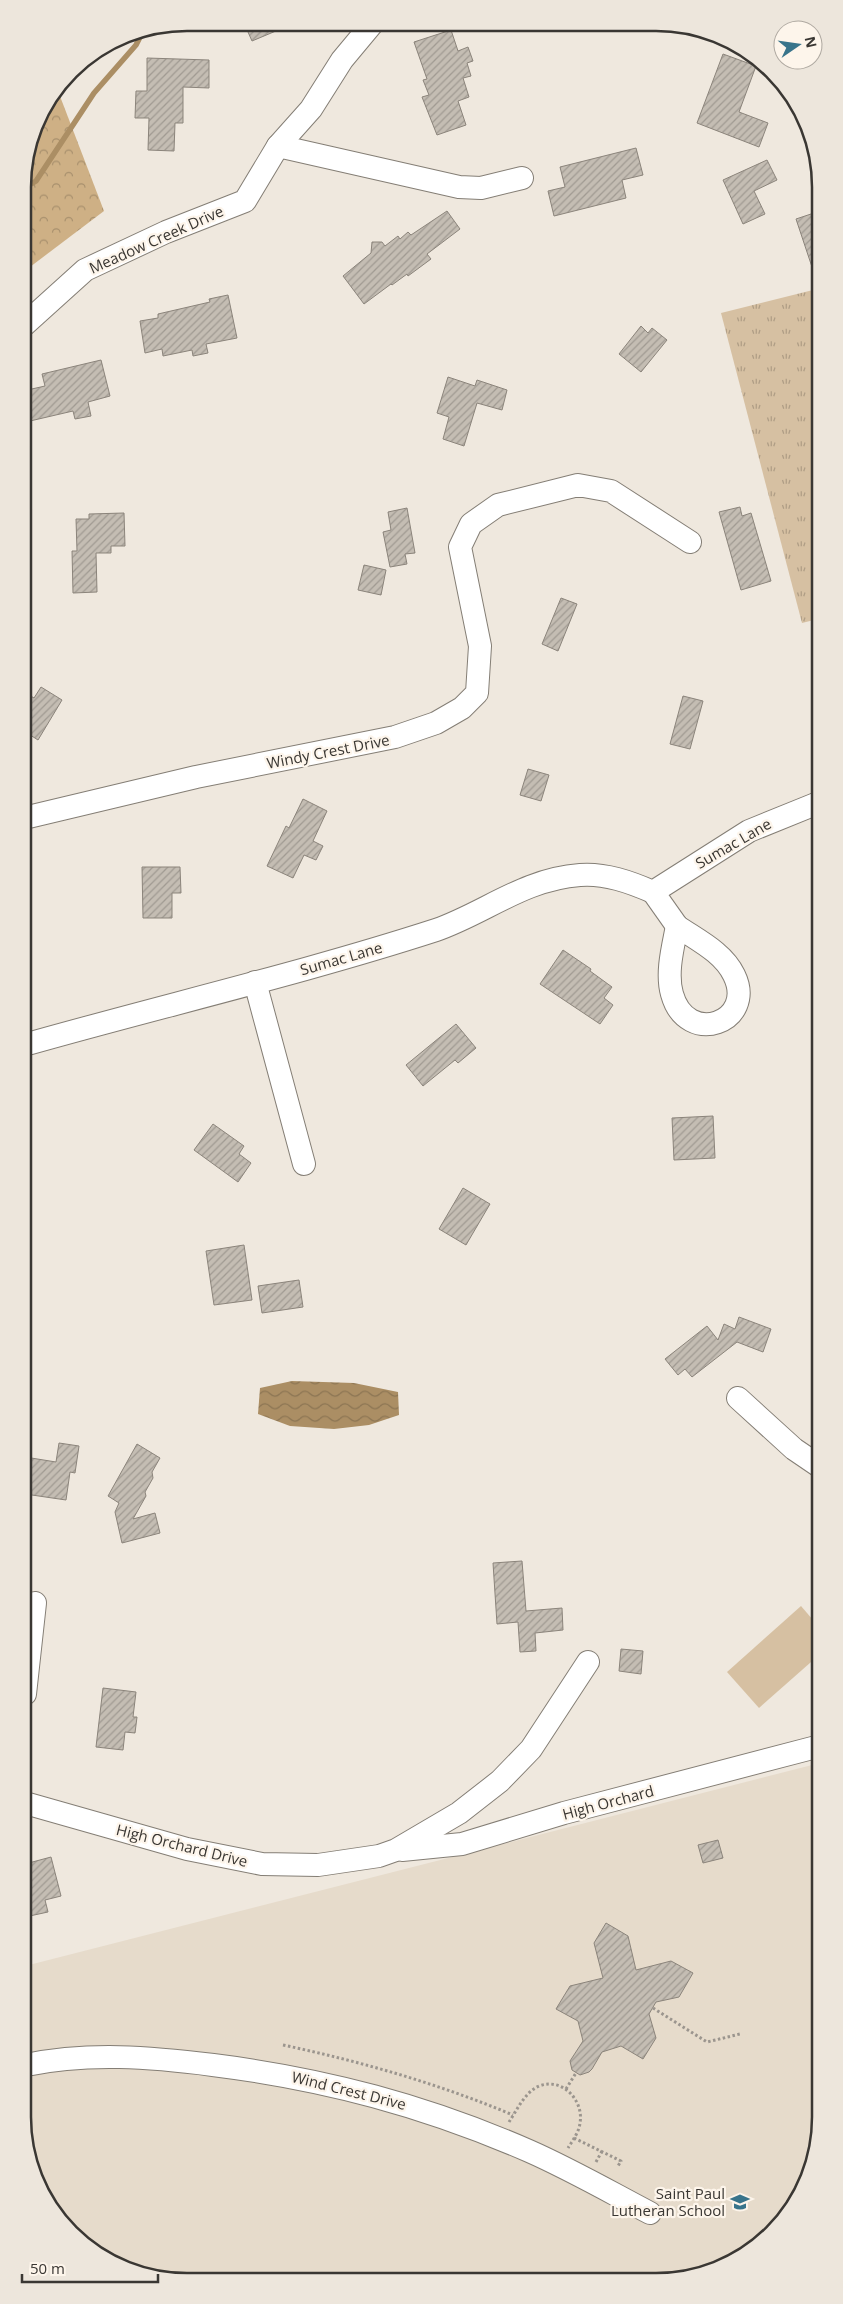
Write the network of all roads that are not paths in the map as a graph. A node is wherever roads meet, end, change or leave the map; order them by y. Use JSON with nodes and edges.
{"nodes":[{"id":1,"x":366,"y":32,"type":"edge"},
{"id":2,"x":278,"y":146,"type":"junction"},
{"id":3,"x":522,"y":178,"type":"dead end"},
{"id":4,"x":32,"y":318,"type":"edge"},
{"id":5,"x":690,"y":542,"type":"dead end"},
{"id":6,"x":812,"y":806,"type":"edge"},
{"id":7,"x":32,"y":816,"type":"edge"},
{"id":8,"x":652,"y":892,"type":"junction"},
{"id":9,"x":677,"y":926,"type":"dead end"},
{"id":10,"x":254,"y":982,"type":"junction"},
{"id":11,"x":32,"y":1044,"type":"edge"},
{"id":12,"x":304,"y":1164,"type":"dead end"},
{"id":13,"x":738,"y":1398,"type":"dead end"},
{"id":14,"x":811,"y":1461,"type":"edge"},
{"id":15,"x":35,"y":1603,"type":"dead end"},
{"id":16,"x":31,"y":1637,"type":"edge"},
{"id":17,"x":588,"y":1662,"type":"dead end"},
{"id":18,"x":811,"y":1748,"type":"edge"},
{"id":19,"x":31,"y":1805,"type":"edge"},
{"id":20,"x":396,"y":1850,"type":"junction"},
{"id":21,"x":31,"y":2064,"type":"edge"},
{"id":22,"x":650,"y":2213,"type":"dead end"}],
"edges":[{"from":1,"to":2,"type":"street","name":"Meadow Creek Drive"},
{"from":2,"to":3,"type":"street"},
{"from":2,"to":4,"type":"street","name":"Meadow Creek Drive"},
{"from":5,"to":7,"type":"street","name":"Windy Crest Drive"},
{"from":6,"to":8,"type":"street","name":"Sumac Lane"},
{"from":8,"to":9,"type":"street","name":"Sumac Lane"},
{"from":8,"to":10,"type":"street","name":"Sumac Lane"},
{"from":10,"to":11,"type":"street","name":"Sumac Lane"},
{"from":10,"to":12,"type":"street"},
{"from":13,"to":14,"type":"street"},
{"from":15,"to":16,"type":"street"},
{"from":17,"to":20,"type":"street","name":"High Orchard Drive"},
{"from":18,"to":20,"type":"street","name":"High Orchard"},
{"from":19,"to":20,"type":"street","name":"High Orchard Drive"},
{"from":21,"to":22,"type":"street","name":"Wind Crest Drive"}]}
